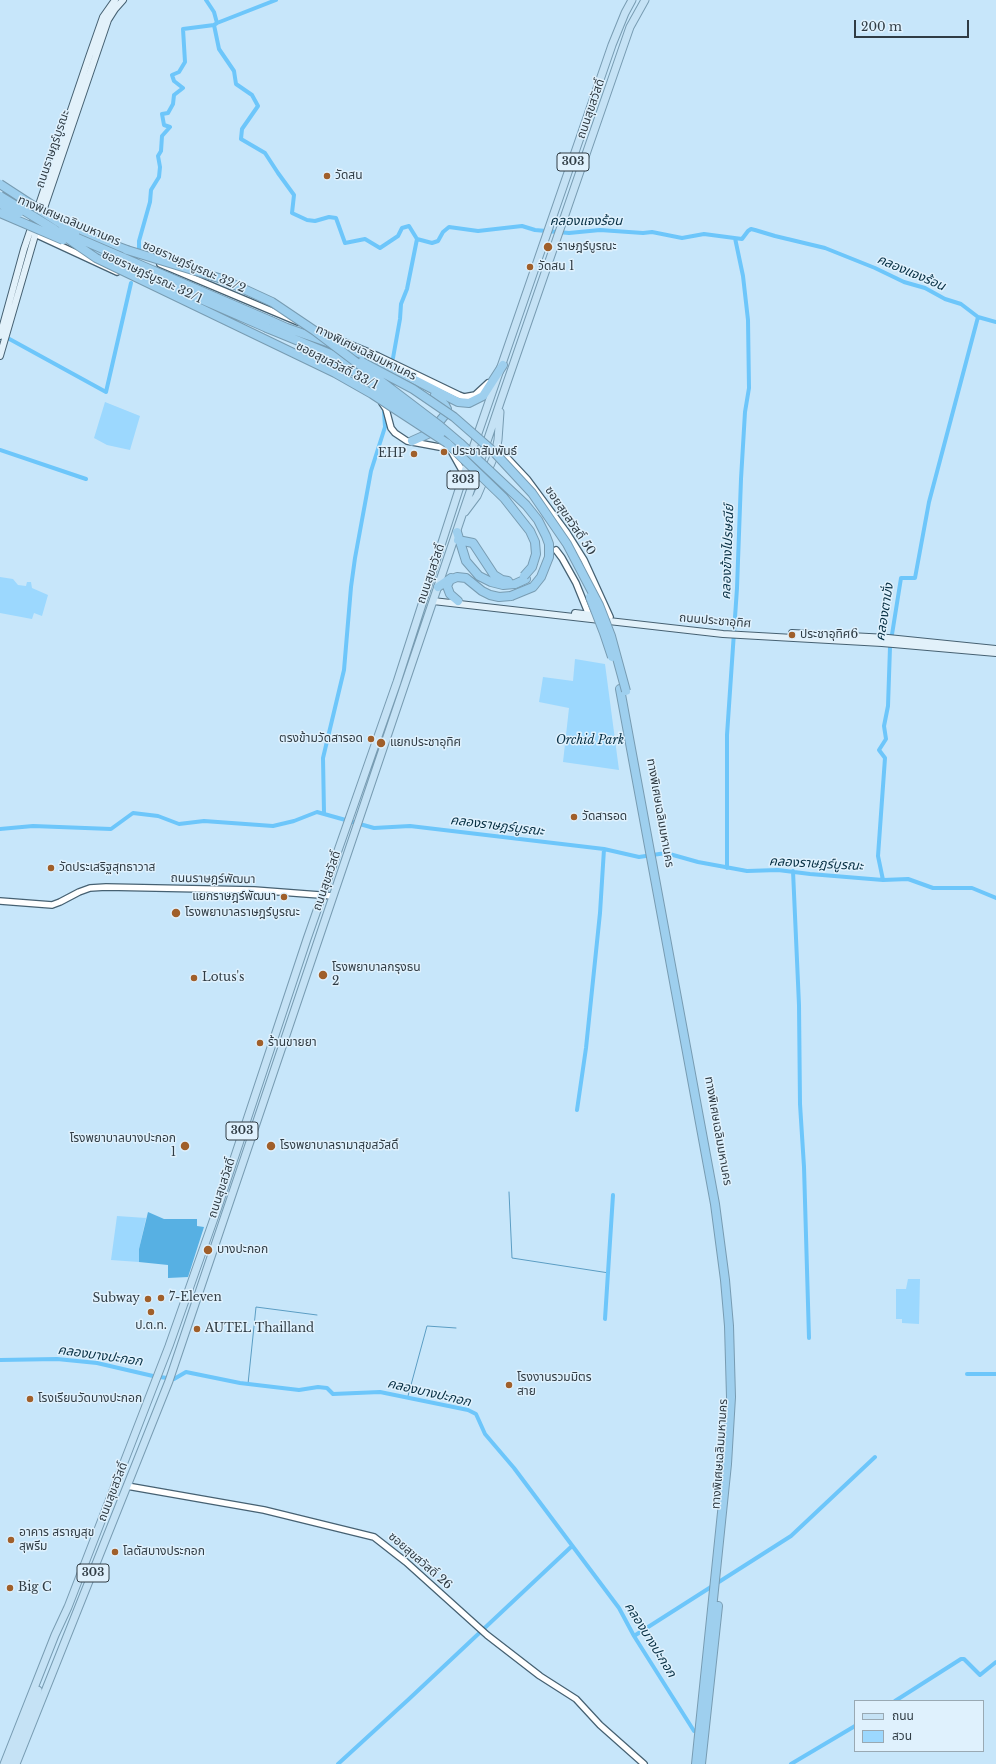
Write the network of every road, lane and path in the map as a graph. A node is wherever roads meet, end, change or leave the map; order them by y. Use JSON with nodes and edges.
{"nodes":[{"id":1,"x":115,"y":0,"type":"edge"},
{"id":2,"x":123,"y":0,"type":"edge"},
{"id":3,"x":632,"y":0,"type":"edge"},
{"id":4,"x":645,"y":0,"type":"edge"},
{"id":5,"x":105,"y":19,"type":"junction"},
{"id":6,"x":594,"y":100,"type":"junction"},
{"id":7,"x":605,"y":103,"type":"junction"},
{"id":8,"x":0,"y":184,"type":"edge"},
{"id":9,"x":0,"y":196,"type":"edge"},
{"id":10,"x":0,"y":204,"type":"edge"},
{"id":11,"x":0,"y":213,"type":"edge"},
{"id":12,"x":42,"y":214,"type":"junction"},
{"id":13,"x":54,"y":229,"type":"junction"},
{"id":14,"x":70,"y":229,"type":"junction"},
{"id":15,"x":35,"y":234,"type":"junction"},
{"id":16,"x":269,"y":324,"type":"junction"},
{"id":17,"x":284,"y":327,"type":"junction"},
{"id":18,"x":3,"y":335,"type":"edge"},
{"id":19,"x":259,"y":340,"type":"joint"},
{"id":20,"x":295,"y":340,"type":"junction"},
{"id":21,"x":0,"y":356,"type":"edge"},
{"id":22,"x":351,"y":360,"type":"junction"},
{"id":23,"x":504,"y":361,"type":"junction"},
{"id":24,"x":426,"y":386,"type":"junction"},
{"id":25,"x":501,"y":400,"type":"junction"},
{"id":26,"x":412,"y":441,"type":"junction"},
{"id":27,"x":497,"y":447,"type":"junction"},
{"id":28,"x":464,"y":474,"type":"junction"},
{"id":29,"x":462,"y":515,"type":"junction"},
{"id":30,"x":457,"y":536,"type":"junction"},
{"id":31,"x":556,"y":550,"type":"dead end"},
{"id":32,"x":455,"y":577,"type":"junction"},
{"id":33,"x":525,"y":577,"type":"junction"},
{"id":34,"x":438,"y":587,"type":"junction"},
{"id":35,"x":424,"y":598,"type":"junction"},
{"id":36,"x":434,"y":599,"type":"junction"},
{"id":37,"x":458,"y":600,"type":"junction"},
{"id":38,"x":589,"y":615,"type":"junction"},
{"id":39,"x":610,"y":617,"type":"junction"},
{"id":40,"x":734,"y":633,"type":"junction"},
{"id":41,"x":897,"y":642,"type":"junction"},
{"id":42,"x":996,"y":649,"type":"edge"},
{"id":43,"x":996,"y":653,"type":"edge"},
{"id":44,"x":322,"y":894,"type":"junction"},
{"id":45,"x":333,"y":896,"type":"junction"},
{"id":46,"x":0,"y":901,"type":"edge"},
{"id":47,"x":307,"y":939,"type":"junction"},
{"id":48,"x":318,"y":942,"type":"junction"},
{"id":49,"x":127,"y":1486,"type":"junction"},
{"id":50,"x":67,"y":1611,"type":"junction"},
{"id":51,"x":4,"y":1764,"type":"edge"},
{"id":52,"x":9,"y":1764,"type":"edge"},
{"id":53,"x":16,"y":1764,"type":"edge"},
{"id":54,"x":644,"y":1764,"type":"edge"},
{"id":55,"x":696,"y":1764,"type":"edge"},
{"id":56,"x":701,"y":1764,"type":"edge"}],
"edges":[{"from":1,"to":5,"type":"main road","name":"ถนนราษฎร์บูรณะ"},
{"from":2,"to":5,"type":"main road","name":"ถนนราษฎร์บูรณะ"},
{"from":3,"to":6,"type":"main road","name":"ถนนสุขสวัสดิ์","number":"303"},
{"from":4,"to":7,"type":"main road","name":"ถนนสุขสวัสดิ์","number":"303"},
{"from":5,"to":12,"type":"main road","name":"ถนนราษฎร์บูรณะ"},
{"from":5,"to":18,"type":"main road","name":"ถนนราษฎร์บูรณะ"},
{"from":6,"to":7,"type":"main road"},
{"from":6,"to":23,"type":"main road","name":"ถนนสุขสวัสดิ์","number":"303"},
{"from":7,"to":25,"type":"main road","name":"ถนนสุขสวัสดิ์","number":"303"},
{"from":8,"to":14,"type":"highway","bridge":true},
{"from":9,"to":13,"type":"highway","bridge":true},
{"from":10,"to":16,"type":"highway","name":"ทางพิเศษเฉลิมมหานคร","bridge":true},
{"from":11,"to":16,"type":"highway","name":"ทางพิเศษเฉลิมมหานคร","bridge":true},
{"from":12,"to":15,"type":"main road","name":"ถนนราษฎร์บูรณะ"},
{"from":12,"to":23,"type":"street","name":"ซอยราษฎร์บูรณะ 32/2"},
{"from":13,"to":14,"type":"highway","bridge":true},
{"from":13,"to":33,"type":"highway","bridge":true},
{"from":14,"to":32,"type":"highway","bridge":true},
{"from":15,"to":18,"type":"main road","name":"ถนนราษฎร์บูรณะ"},
{"from":15,"to":19,"type":"street","name":"ซอยราษฎร์บูรณะ 32/1"},
{"from":16,"to":17,"type":"highway","name":"ทางพิเศษเฉลิมมหานคร"},
{"from":16,"to":20,"type":"highway","name":"ทางพิเศษเฉลิมมหานคร"},
{"from":17,"to":22,"type":"highway","name":"ทางพิเศษเฉลิมมหานคร"},
{"from":17,"to":24,"type":"highway"},
{"from":18,"to":21,"type":"main road","name":"ถนนราษฎร์บูรณะ"},
{"from":19,"to":26,"type":"street","name":"ซอยสุขสวัสดิ์ 33/1"},
{"from":20,"to":22,"type":"highway","name":"ทางพิเศษเฉลิมมหานคร"},
{"from":20,"to":33,"type":"highway","bridge":true},
{"from":22,"to":55,"type":"highway","name":"ทางพิเศษเฉลิมมหานคร","bridge":true},
{"from":22,"to":56,"type":"highway","name":"ทางพิเศษเฉลิมมหานคร","bridge":true},
{"from":23,"to":24,"type":"highway"},
{"from":23,"to":28,"type":"main road","name":"ถนนสุขสวัสดิ์","number":"303"},
{"from":24,"to":26,"type":"highway"},
{"from":25,"to":27,"type":"main road"},
{"from":25,"to":29,"type":"main road","name":"ถนนสุขสวัสดิ์","number":"303"},
{"from":26,"to":28,"type":"street","name":"ซอยสุขสวัสดิ์ 33/1"},
{"from":27,"to":29,"type":"main road"},
{"from":27,"to":39,"type":"street","name":"ซอยสุขสวัสดิ์ 50"},
{"from":28,"to":35,"type":"main road","name":"ถนนสุขสวัสดิ์","number":"303"},
{"from":29,"to":30,"type":"main road","name":"ถนนสุขสวัสดิ์","number":"303"},
{"from":30,"to":33,"type":"highway"},
{"from":30,"to":33,"type":"highway"},
{"from":30,"to":34,"type":"main road","name":"ถนนสุขสวัสดิ์","number":"303"},
{"from":31,"to":38,"type":"street"},
{"from":32,"to":34,"type":"highway"},
{"from":32,"to":37,"type":"highway"},
{"from":34,"to":36,"type":"main road","name":"ถนนสุขสวัสดิ์","number":"303"},
{"from":35,"to":36,"type":"main road"},
{"from":35,"to":44,"type":"main road","name":"ถนนสุขสวัสดิ์","number":"303"},
{"from":36,"to":37,"type":"main road","name":"ถนนประชาอุทิศ"},
{"from":36,"to":40,"type":"main road","name":"ถนนประชาอุทิศ"},
{"from":36,"to":45,"type":"main road","name":"ถนนสุขสวัสดิ์","number":"303"},
{"from":37,"to":38,"type":"main road","name":"ถนนประชาอุทิศ"},
{"from":38,"to":39,"type":"main road","name":"ถนนประชาอุทิศ"},
{"from":39,"to":40,"type":"main road","name":"ถนนประชาอุทิศ"},
{"from":40,"to":41,"type":"main road","name":"ถนนประชาอุทิศ"},
{"from":41,"to":42,"type":"main road","name":"ถนนประชาอุทิศ"},
{"from":41,"to":43,"type":"main road","name":"ถนนประชาอุทิศ"},
{"from":44,"to":45,"type":"street","name":"ถนนราษฎร์พัฒนา"},
{"from":44,"to":46,"type":"street","name":"ถนนราษฎร์พัฒนา"},
{"from":44,"to":47,"type":"main road","name":"ถนนสุขสวัสดิ์","number":"303"},
{"from":45,"to":48,"type":"main road","name":"ถนนสุขสวัสดิ์","number":"303"},
{"from":47,"to":48,"type":"main road"},
{"from":47,"to":50,"type":"main road","name":"ถนนสุขสวัสดิ์","number":"303"},
{"from":48,"to":49,"type":"main road","name":"ถนนสุขสวัสดิ์","number":"303"},
{"from":49,"to":53,"type":"main road","name":"ถนนสุขสวัสดิ์","number":"303"},
{"from":49,"to":54,"type":"street","name":"ซอยสุขสวัสดิ์ 26"},
{"from":50,"to":51,"type":"main road","name":"ถนนสุขสวัสดิ์","number":"303"},
{"from":50,"to":52,"type":"main road","number":"303"}]}
